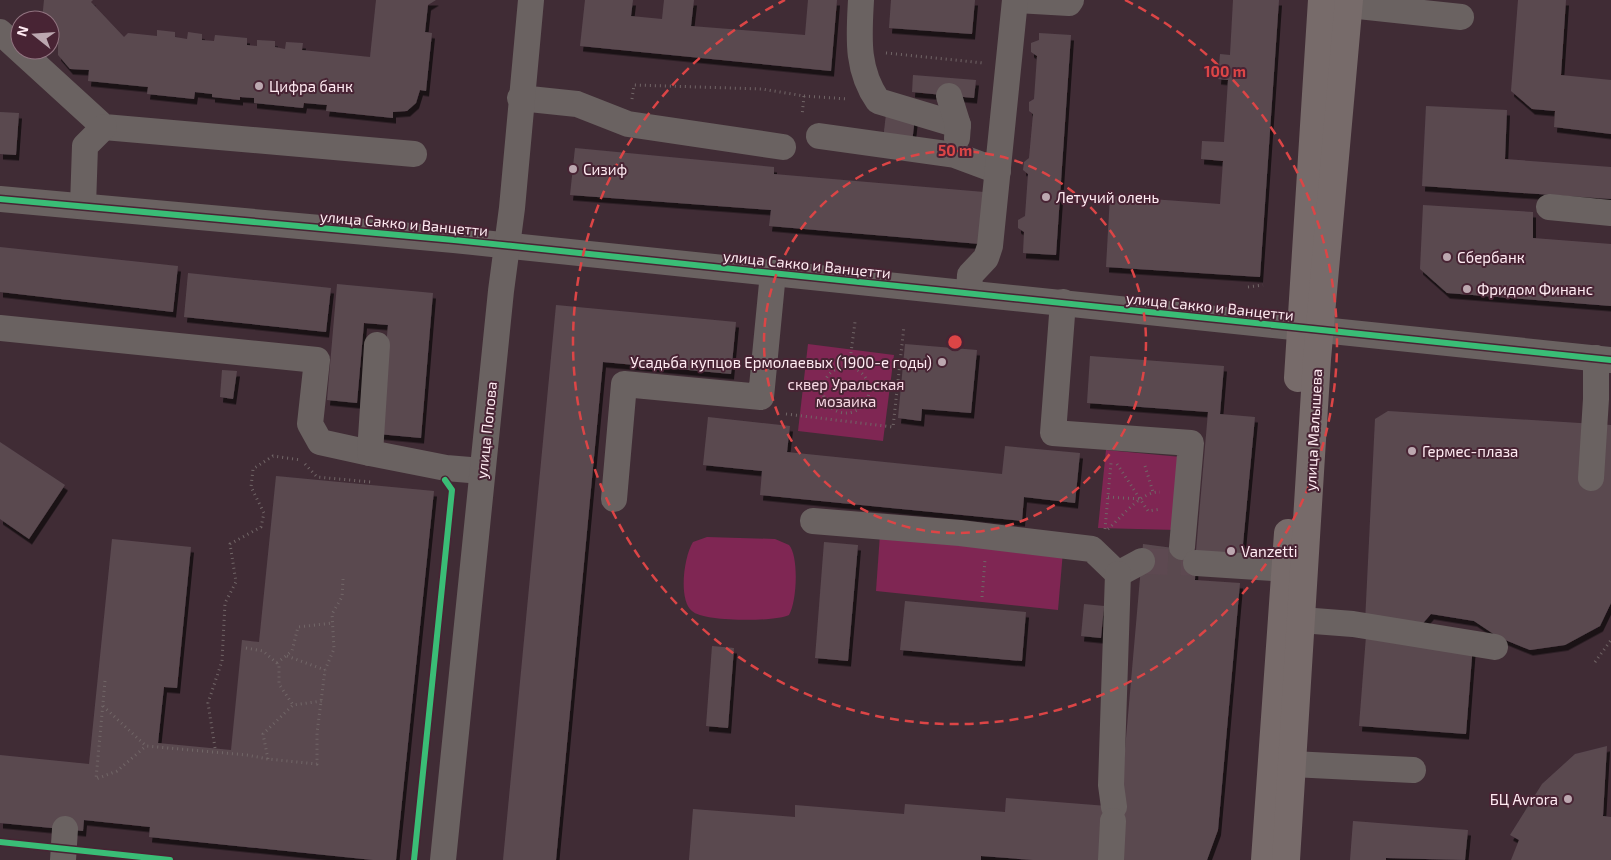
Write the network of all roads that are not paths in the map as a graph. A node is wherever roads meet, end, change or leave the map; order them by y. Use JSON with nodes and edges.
{"nodes":[{"id":1,"x":530,"y":0,"type":"edge"},
{"id":2,"x":862,"y":0,"type":"edge"},
{"id":3,"x":1015,"y":0,"type":"edge"},
{"id":4,"x":1071,"y":0,"type":"edge"},
{"id":5,"x":1322,"y":0,"type":"edge"},
{"id":6,"x":1349,"y":3,"type":"edge"},
{"id":7,"x":1461,"y":17,"type":"dead end"},
{"id":8,"x":0,"y":32,"type":"edge"},
{"id":9,"x":949,"y":96,"type":"dead end"},
{"id":10,"x":520,"y":98,"type":"junction"},
{"id":11,"x":958,"y":125,"type":"junction"},
{"id":12,"x":104,"y":128,"type":"junction"},
{"id":13,"x":810,"y":129,"type":"road end"},
{"id":14,"x":783,"y":147,"type":"dead end"},
{"id":15,"x":414,"y":154,"type":"dead end"},
{"id":16,"x":955,"y":155,"type":"junction"},
{"id":17,"x":998,"y":171,"type":"junction"},
{"id":18,"x":0,"y":199,"type":"edge"},
{"id":19,"x":84,"y":206,"type":"junction"},
{"id":20,"x":1549,"y":207,"type":"dead end"},
{"id":21,"x":1611,"y":212,"type":"edge"},
{"id":22,"x":506,"y":245,"type":"junction"},
{"id":23,"x":773,"y":273,"type":"junction"},
{"id":24,"x":969,"y":292,"type":"junction"},
{"id":25,"x":1063,"y":302,"type":"junction"},
{"id":26,"x":0,"y":328,"type":"edge"},
{"id":27,"x":1311,"y":329,"type":"junction"},
{"id":28,"x":377,"y":345,"type":"dead end"},
{"id":29,"x":1603,"y":359,"type":"edge"},
{"id":30,"x":370,"y":453,"type":"junction"},
{"id":31,"x":482,"y":471,"type":"junction"},
{"id":32,"x":1591,"y":478,"type":"dead end"},
{"id":33,"x":614,"y":500,"type":"dead end"},
{"id":34,"x":813,"y":521,"type":"dead end"},
{"id":35,"x":1142,"y":561,"type":"tunnel mouth"},
{"id":36,"x":1295,"y":570,"type":"junction"},
{"id":37,"x":1118,"y":574,"type":"junction"},
{"id":38,"x":1302,"y":620,"type":"junction"},
{"id":39,"x":1495,"y":647,"type":"dead end"},
{"id":40,"x":1292,"y":764,"type":"junction"},
{"id":41,"x":1413,"y":770,"type":"dead end"},
{"id":42,"x":66,"y":829,"type":"dead end"},
{"id":43,"x":63,"y":860,"type":"edge"},
{"id":44,"x":442,"y":860,"type":"edge"},
{"id":45,"x":1112,"y":860,"type":"edge"},
{"id":46,"x":1265,"y":860,"type":"edge"},
{"id":47,"x":1286,"y":860,"type":"edge"}],
"edges":[{"from":1,"to":10,"type":"street","name":"улица Попова"},
{"from":2,"to":11,"type":"street"},
{"from":3,"to":4,"type":"street"},
{"from":3,"to":17,"type":"street"},
{"from":5,"to":27,"type":"main road","name":"улица Малышева"},
{"from":6,"to":7,"type":"street"},
{"from":6,"to":27,"type":"main road","name":"улица Малышева"},
{"from":8,"to":12,"type":"street"},
{"from":9,"to":11,"type":"street"},
{"from":10,"to":14,"type":"street"},
{"from":10,"to":22,"type":"street","name":"улица Попова"},
{"from":11,"to":16,"type":"street"},
{"from":12,"to":15,"type":"street"},
{"from":12,"to":19,"type":"street"},
{"from":13,"to":16,"type":"street"},
{"from":16,"to":17,"type":"street"},
{"from":17,"to":24,"type":"street"},
{"from":18,"to":19,"type":"street","name":"улица Сакко и Ванцетти"},
{"from":19,"to":22,"type":"street","name":"улица Сакко и Ванцетти"},
{"from":20,"to":21,"type":"street"},
{"from":22,"to":23,"type":"street","name":"улица Сакко и Ванцетти"},
{"from":22,"to":31,"type":"street","name":"улица Попова"},
{"from":23,"to":24,"type":"street","name":"улица Сакко и Ванцетти"},
{"from":23,"to":33,"type":"street"},
{"from":24,"to":25,"type":"street","name":"улица Сакко и Ванцетти"},
{"from":25,"to":27,"type":"street","name":"улица Сакко и Ванцетти"},
{"from":25,"to":36,"type":"street"},
{"from":26,"to":30,"type":"street"},
{"from":27,"to":29,"type":"street","name":"улица Сакко и Ванцетти"},
{"from":27,"to":36,"type":"main road","name":"улица Малышева"},
{"from":28,"to":30,"type":"street"},
{"from":29,"to":32,"type":"street"},
{"from":30,"to":31,"type":"street"},
{"from":31,"to":44,"type":"street","name":"улица Попова"},
{"from":34,"to":37,"type":"street"},
{"from":35,"to":37,"type":"street"},
{"from":36,"to":38,"type":"main road","name":"улица Малышева"},
{"from":36,"to":46,"type":"main road","name":"улица Малышева"},
{"from":37,"to":45,"type":"street"},
{"from":38,"to":39,"type":"street"},
{"from":38,"to":40,"type":"main road","name":"улица Малышева"},
{"from":40,"to":41,"type":"street"},
{"from":40,"to":47,"type":"main road","name":"улица Малышева"},
{"from":42,"to":43,"type":"street"}]}
